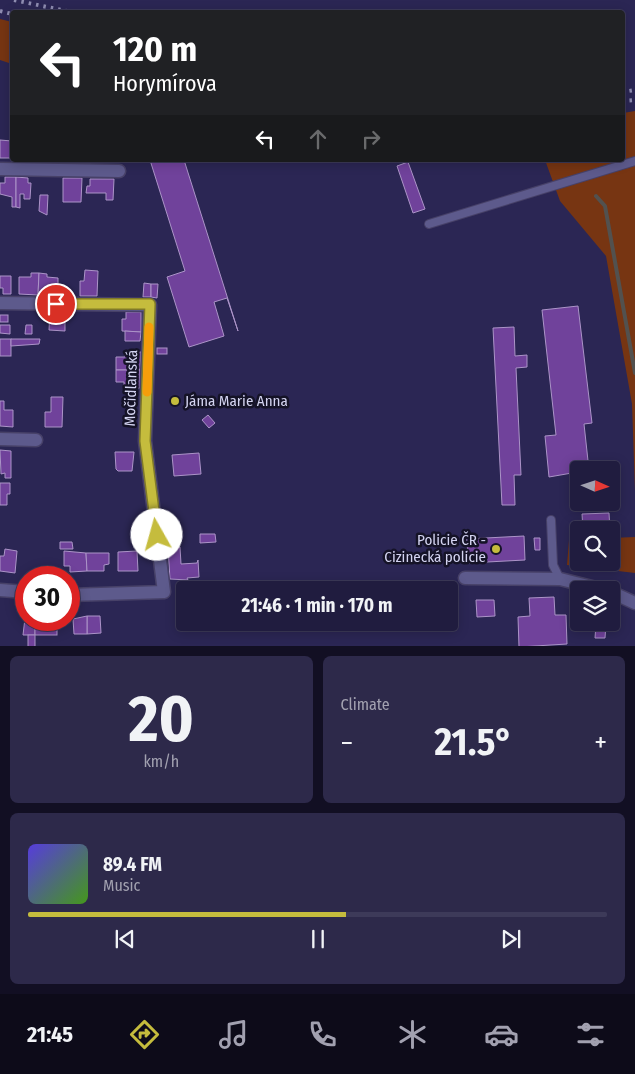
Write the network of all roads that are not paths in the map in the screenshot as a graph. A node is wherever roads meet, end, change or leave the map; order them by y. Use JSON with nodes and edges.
{"nodes":[{"id":1,"x":635,"y":161,"type":"edge"},
{"id":2,"x":0,"y":169,"type":"edge"},
{"id":3,"x":119,"y":171,"type":"dead end"},
{"id":4,"x":429,"y":224,"type":"dead end"},
{"id":5,"x":0,"y":303,"type":"edge"},
{"id":6,"x":0,"y":439,"type":"edge"},
{"id":7,"x":36,"y":440,"type":"dead end"},
{"id":8,"x":551,"y":520,"type":"dead end"},
{"id":9,"x":465,"y":578,"type":"dead end"},
{"id":10,"x":560,"y":579,"type":"junction"},
{"id":11,"x":570,"y":582,"type":"edge"},
{"id":12,"x":0,"y":590,"type":"edge"},
{"id":13,"x":15,"y":591,"type":"edge"},
{"id":14,"x":80,"y":595,"type":"edge"},
{"id":15,"x":620,"y":596,"type":"edge"},
{"id":16,"x":635,"y":603,"type":"edge"}],
"edges":[{"from":1,"to":4,"type":"lane"},
{"from":2,"to":3,"type":"street"},
{"from":5,"to":14,"type":"street","name":"Močidlanská"},
{"from":6,"to":7,"type":"street"},
{"from":8,"to":10,"type":"lane"},
{"from":9,"to":10,"type":"street"},
{"from":10,"to":11,"type":"street"},
{"from":12,"to":13,"type":"street"},
{"from":15,"to":16,"type":"street"}]}
